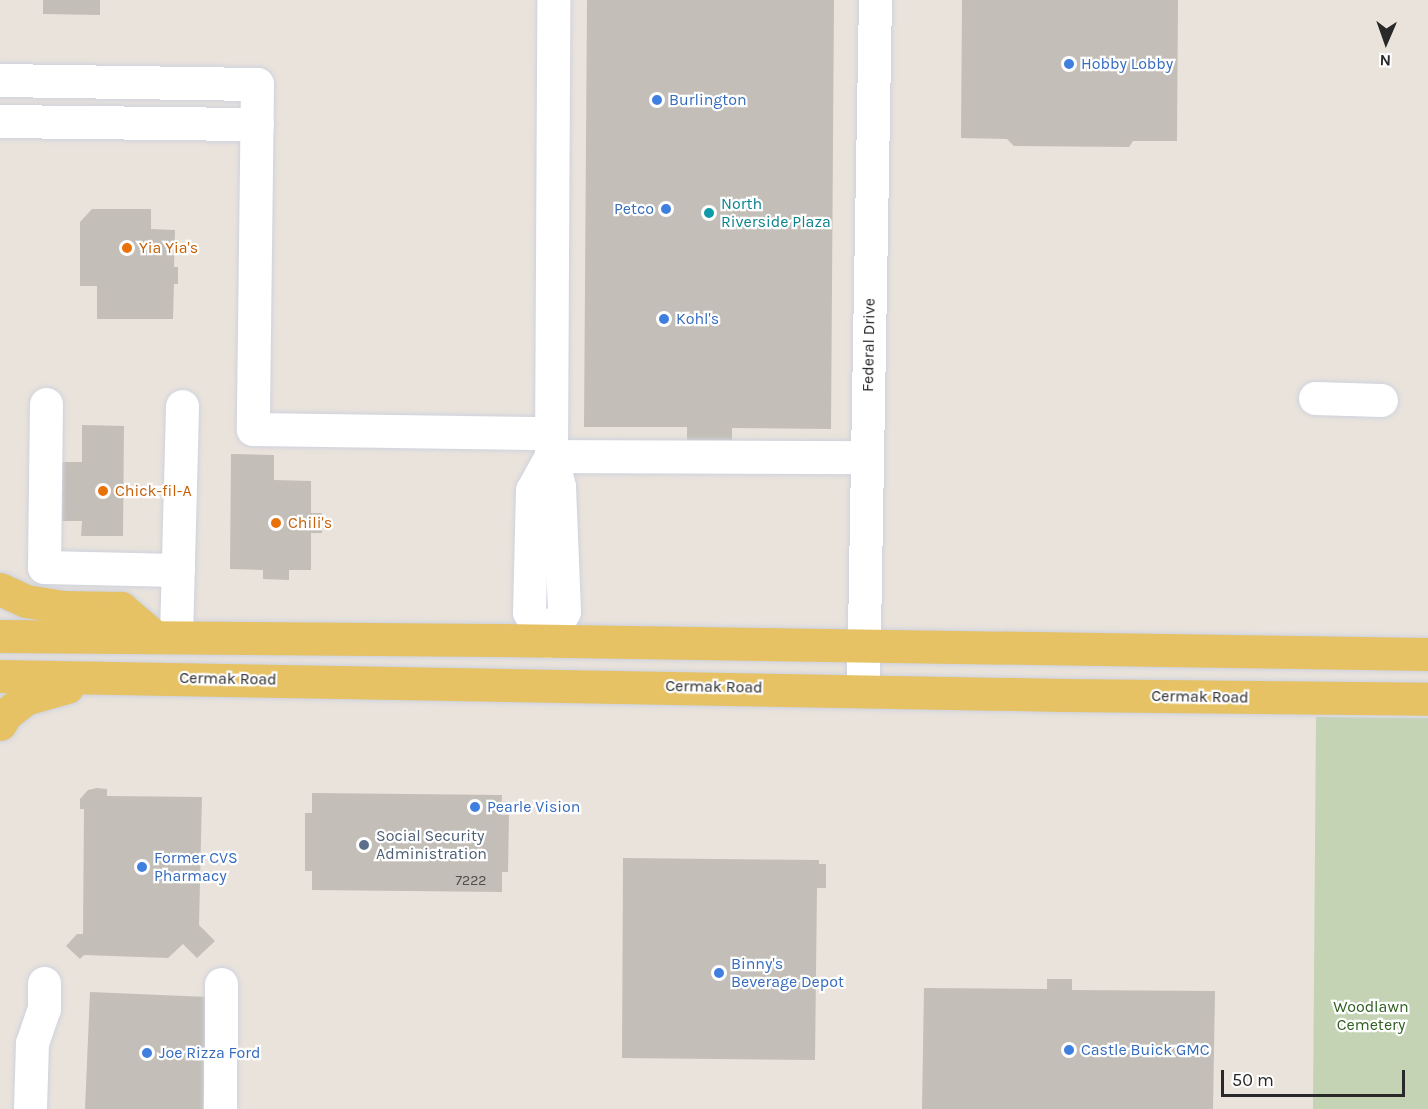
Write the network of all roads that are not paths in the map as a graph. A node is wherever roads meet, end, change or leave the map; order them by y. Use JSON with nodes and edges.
{"nodes":[{"id":1,"x":553,"y":0,"type":"edge"},
{"id":2,"x":874,"y":0,"type":"edge"},
{"id":3,"x":0,"y":80,"type":"edge"},
{"id":4,"x":0,"y":121,"type":"edge"},
{"id":5,"x":257,"y":124,"type":"junction"},
{"id":6,"x":1315,"y":398,"type":"dead end"},
{"id":7,"x":1381,"y":400,"type":"dead end"},
{"id":8,"x":46,"y":404,"type":"dead end"},
{"id":9,"x":182,"y":406,"type":"dead end"},
{"id":10,"x":551,"y":445,"type":"junction"},
{"id":11,"x":867,"y":457,"type":"junction"},
{"id":12,"x":178,"y":570,"type":"junction"},
{"id":13,"x":0,"y":589,"type":"edge"},
{"id":14,"x":0,"y":636,"type":"edge"},
{"id":15,"x":165,"y":636,"type":"junction"},
{"id":16,"x":547,"y":641,"type":"junction"},
{"id":17,"x":864,"y":645,"type":"junction"},
{"id":18,"x":1428,"y":654,"type":"edge"},
{"id":19,"x":0,"y":675,"type":"edge"},
{"id":20,"x":111,"y":678,"type":"junction"},
{"id":21,"x":863,"y":691,"type":"junction"},
{"id":22,"x":1428,"y":699,"type":"edge"},
{"id":23,"x":0,"y":724,"type":"edge"},
{"id":24,"x":44,"y":984,"type":"dead end"},
{"id":25,"x":221,"y":984,"type":"dead end"},
{"id":26,"x":30,"y":1109,"type":"edge"},
{"id":27,"x":220,"y":1109,"type":"edge"}],
"edges":[{"from":1,"to":10,"type":"street"},
{"from":2,"to":11,"type":"street","name":"Federal Drive"},
{"from":3,"to":5,"type":"street"},
{"from":4,"to":5,"type":"street"},
{"from":5,"to":10,"type":"street"},
{"from":6,"to":7,"type":"street"},
{"from":8,"to":12,"type":"street"},
{"from":9,"to":12,"type":"street"},
{"from":10,"to":11,"type":"street"},
{"from":10,"to":16,"type":"street"},
{"from":11,"to":17,"type":"street","name":"Federal Drive"},
{"from":12,"to":15,"type":"street"},
{"from":13,"to":15,"type":"main road"},
{"from":14,"to":15,"type":"main road"},
{"from":15,"to":16,"type":"main road"},
{"from":16,"to":17,"type":"main road"},
{"from":17,"to":18,"type":"main road"},
{"from":17,"to":21,"type":"street","name":"Federal Drive"},
{"from":19,"to":20,"type":"main road","name":"Cermak Road"},
{"from":20,"to":21,"type":"main road","name":"Cermak Road"},
{"from":20,"to":23,"type":"main road"},
{"from":21,"to":22,"type":"main road","name":"Cermak Road"},
{"from":24,"to":26,"type":"street"},
{"from":25,"to":27,"type":"street"}]}
